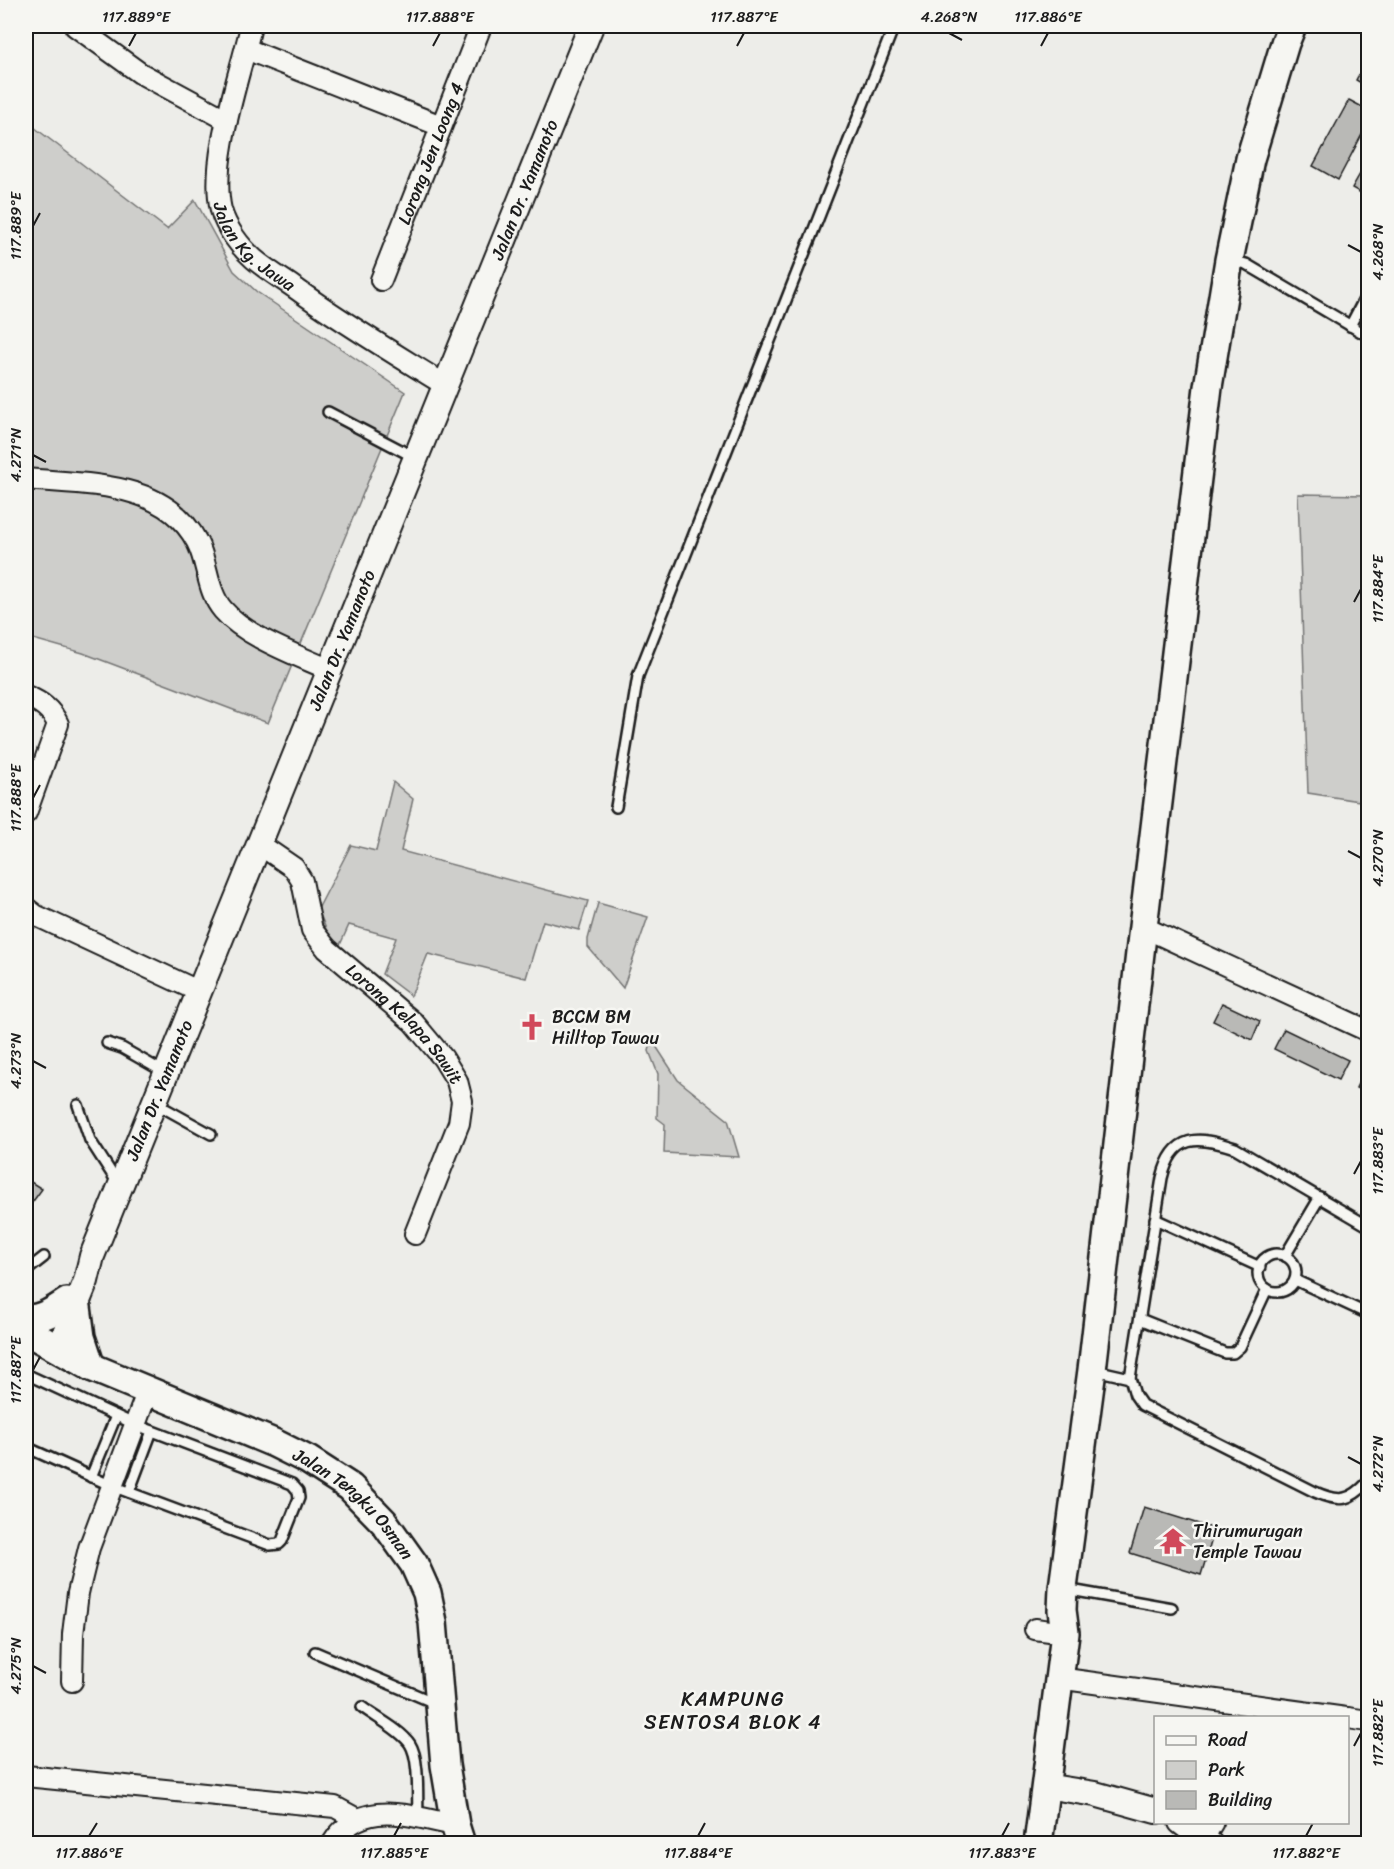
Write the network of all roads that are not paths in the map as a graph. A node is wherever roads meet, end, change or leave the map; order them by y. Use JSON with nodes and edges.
{"nodes":[{"id":1,"x":251,"y":26,"type":"edge"},
{"id":2,"x":481,"y":26,"type":"edge"},
{"id":3,"x":591,"y":26,"type":"edge"},
{"id":4,"x":894,"y":26,"type":"edge"},
{"id":5,"x":1292,"y":26,"type":"edge"},
{"id":6,"x":80,"y":27,"type":"edge"},
{"id":7,"x":246,"y":49,"type":"junction"},
{"id":8,"x":227,"y":120,"type":"junction"},
{"id":9,"x":441,"y":126,"type":"junction"},
{"id":10,"x":1229,"y":260,"type":"junction"},
{"id":11,"x":381,"y":280,"type":"dead end"},
{"id":12,"x":1367,"y":297,"type":"edge"},
{"id":13,"x":1350,"y":326,"type":"junction"},
{"id":14,"x":1368,"y":336,"type":"edge"},
{"id":15,"x":445,"y":385,"type":"junction"},
{"id":16,"x":328,"y":412,"type":"dead end"},
{"id":17,"x":416,"y":458,"type":"junction"},
{"id":18,"x":26,"y":479,"type":"edge"},
{"id":19,"x":330,"y":670,"type":"junction"},
{"id":20,"x":26,"y":696,"type":"edge"},
{"id":21,"x":616,"y":807,"type":"dead end"},
{"id":22,"x":26,"y":813,"type":"edge"},
{"id":23,"x":259,"y":844,"type":"junction"},
{"id":24,"x":26,"y":908,"type":"edge"},
{"id":25,"x":1143,"y":927,"type":"junction"},
{"id":26,"x":200,"y":992,"type":"junction"},
{"id":27,"x":1368,"y":1031,"type":"edge"},
{"id":28,"x":107,"y":1043,"type":"dead end"},
{"id":29,"x":166,"y":1073,"type":"junction"},
{"id":30,"x":155,"y":1102,"type":"junction"},
{"id":31,"x":78,"y":1105,"type":"dead end"},
{"id":32,"x":211,"y":1134,"type":"dead end"},
{"id":33,"x":120,"y":1187,"type":"junction"},
{"id":34,"x":1320,"y":1197,"type":"junction"},
{"id":35,"x":1155,"y":1219,"type":"junction"},
{"id":36,"x":1368,"y":1226,"type":"edge"},
{"id":37,"x":415,"y":1234,"type":"dead end"},
{"id":38,"x":1285,"y":1256,"type":"junction"},
{"id":39,"x":44,"y":1257,"type":"dead end"},
{"id":40,"x":1260,"y":1267,"type":"junction"},
{"id":41,"x":26,"y":1271,"type":"edge"},
{"id":42,"x":1295,"y":1280,"type":"junction"},
{"id":43,"x":1267,"y":1289,"type":"junction"},
{"id":44,"x":72,"y":1304,"type":"junction"},
{"id":45,"x":1368,"y":1314,"type":"edge"},
{"id":46,"x":26,"y":1319,"type":"edge"},
{"id":47,"x":1140,"y":1319,"type":"junction"},
{"id":48,"x":44,"y":1342,"type":"edge"},
{"id":49,"x":91,"y":1367,"type":"junction"},
{"id":50,"x":1092,"y":1370,"type":"junction"},
{"id":51,"x":26,"y":1374,"type":"edge"},
{"id":52,"x":1130,"y":1378,"type":"junction"},
{"id":53,"x":148,"y":1390,"type":"junction"},
{"id":54,"x":116,"y":1416,"type":"junction"},
{"id":55,"x":143,"y":1427,"type":"junction"},
{"id":56,"x":26,"y":1447,"type":"edge"},
{"id":57,"x":91,"y":1477,"type":"junction"},
{"id":58,"x":1368,"y":1482,"type":"edge"},
{"id":59,"x":120,"y":1489,"type":"junction"},
{"id":60,"x":1172,"y":1608,"type":"dead end"},
{"id":61,"x":1055,"y":1618,"type":"junction"},
{"id":62,"x":315,"y":1652,"type":"dead end"},
{"id":63,"x":1058,"y":1678,"type":"junction"},
{"id":64,"x":72,"y":1681,"type":"dead end"},
{"id":65,"x":440,"y":1705,"type":"junction"},
{"id":66,"x":362,"y":1707,"type":"dead end"},
{"id":67,"x":1244,"y":1710,"type":"edge"},
{"id":68,"x":1321,"y":1716,"type":"edge"},
{"id":69,"x":1349,"y":1718,"type":"edge"},
{"id":70,"x":1368,"y":1721,"type":"edge"},
{"id":71,"x":26,"y":1776,"type":"edge"},
{"id":72,"x":1045,"y":1786,"type":"junction"},
{"id":73,"x":1154,"y":1811,"type":"edge"},
{"id":74,"x":418,"y":1818,"type":"junction"},
{"id":75,"x":357,"y":1819,"type":"junction"},
{"id":76,"x":1184,"y":1824,"type":"edge"},
{"id":77,"x":458,"y":1834,"type":"edge"},
{"id":78,"x":1207,"y":1837,"type":"edge"},
{"id":79,"x":332,"y":1844,"type":"edge"},
{"id":80,"x":1025,"y":1844,"type":"edge"},
{"id":81,"x":1038,"y":1844,"type":"edge"}],
"edges":[{"from":1,"to":7,"type":"street","name":"Jalan Kg. Jawa"},
{"from":2,"to":9,"type":"street","name":"Lorong Jen Loong 4"},
{"from":3,"to":15,"type":"street","name":"Jalan Dr. Yamanoto"},
{"from":4,"to":21,"type":"lane"},
{"from":5,"to":10,"type":"main road"},
{"from":6,"to":8,"type":"street"},
{"from":7,"to":8,"type":"street","name":"Jalan Kg. Jawa"},
{"from":7,"to":9,"type":"street"},
{"from":8,"to":15,"type":"street","name":"Jalan Kg. Jawa"},
{"from":9,"to":11,"type":"street","name":"Lorong Jen Loong 4"},
{"from":10,"to":13,"type":"lane"},
{"from":10,"to":25,"type":"main road"},
{"from":12,"to":13,"type":"lane"},
{"from":13,"to":14,"type":"lane"},
{"from":15,"to":17,"type":"street","name":"Jalan Dr. Yamanoto"},
{"from":16,"to":17,"type":"lane"},
{"from":17,"to":19,"type":"street","name":"Jalan Dr. Yamanoto"},
{"from":18,"to":19,"type":"street"},
{"from":19,"to":23,"type":"street","name":"Jalan Dr. Yamanoto"},
{"from":20,"to":22,"type":"street"},
{"from":23,"to":26,"type":"street","name":"Jalan Dr. Yamanoto"},
{"from":23,"to":37,"type":"street","name":"Lorong Kelapa Sawit"},
{"from":24,"to":26,"type":"street"},
{"from":25,"to":27,"type":"street"},
{"from":25,"to":50,"type":"main road"},
{"from":26,"to":29,"type":"street","name":"Jalan Dr. Yamanoto"},
{"from":28,"to":29,"type":"lane"},
{"from":29,"to":30,"type":"street","name":"Jalan Dr. Yamanoto"},
{"from":30,"to":32,"type":"lane"},
{"from":30,"to":33,"type":"street","name":"Jalan Dr. Yamanoto"},
{"from":31,"to":33,"type":"lane"},
{"from":33,"to":44,"type":"street","name":"Jalan Dr. Yamanoto"},
{"from":34,"to":35,"type":"lane"},
{"from":34,"to":36,"type":"lane"},
{"from":34,"to":38,"type":"lane"},
{"from":35,"to":40,"type":"lane"},
{"from":35,"to":47,"type":"lane"},
{"from":38,"to":40,"type":"lane"},
{"from":38,"to":42,"type":"lane"},
{"from":39,"to":41,"type":"lane"},
{"from":40,"to":43,"type":"lane"},
{"from":42,"to":43,"type":"lane"},
{"from":42,"to":45,"type":"lane"},
{"from":43,"to":47,"type":"lane"},
{"from":44,"to":46,"type":"main road"},
{"from":44,"to":48,"type":"street","name":"Jalan Dr. Yamanoto"},
{"from":44,"to":49,"type":"main road"},
{"from":47,"to":52,"type":"lane"},
{"from":48,"to":49,"type":"main road","name":"Jalan Tengku Osman"},
{"from":49,"to":53,"type":"main road","name":"Jalan Tengku Osman"},
{"from":50,"to":52,"type":"lane"},
{"from":50,"to":61,"type":"main road"},
{"from":51,"to":54,"type":"lane"},
{"from":52,"to":58,"type":"lane"},
{"from":53,"to":55,"type":"street"},
{"from":53,"to":65,"type":"main road","name":"Jalan Tengku Osman"},
{"from":54,"to":55,"type":"lane"},
{"from":54,"to":57,"type":"lane"},
{"from":55,"to":59,"type":"street"},
{"from":55,"to":59,"type":"lane"},
{"from":56,"to":57,"type":"lane"},
{"from":57,"to":59,"type":"lane"},
{"from":59,"to":64,"type":"street"},
{"from":60,"to":61,"type":"lane"},
{"from":61,"to":63,"type":"main road"},
{"from":61,"to":80,"type":"main road"},
{"from":62,"to":65,"type":"lane"},
{"from":63,"to":67,"type":"street"},
{"from":63,"to":72,"type":"main road"},
{"from":65,"to":77,"type":"main road","name":"Jalan Tengku Osman"},
{"from":66,"to":74,"type":"lane"},
{"from":67,"to":68,"type":"street"},
{"from":69,"to":70,"type":"street"},
{"from":71,"to":75,"type":"street"},
{"from":72,"to":73,"type":"street"},
{"from":72,"to":81,"type":"main road"},
{"from":74,"to":75,"type":"street"},
{"from":74,"to":77,"type":"street"},
{"from":75,"to":79,"type":"street"},
{"from":76,"to":78,"type":"street"}]}
